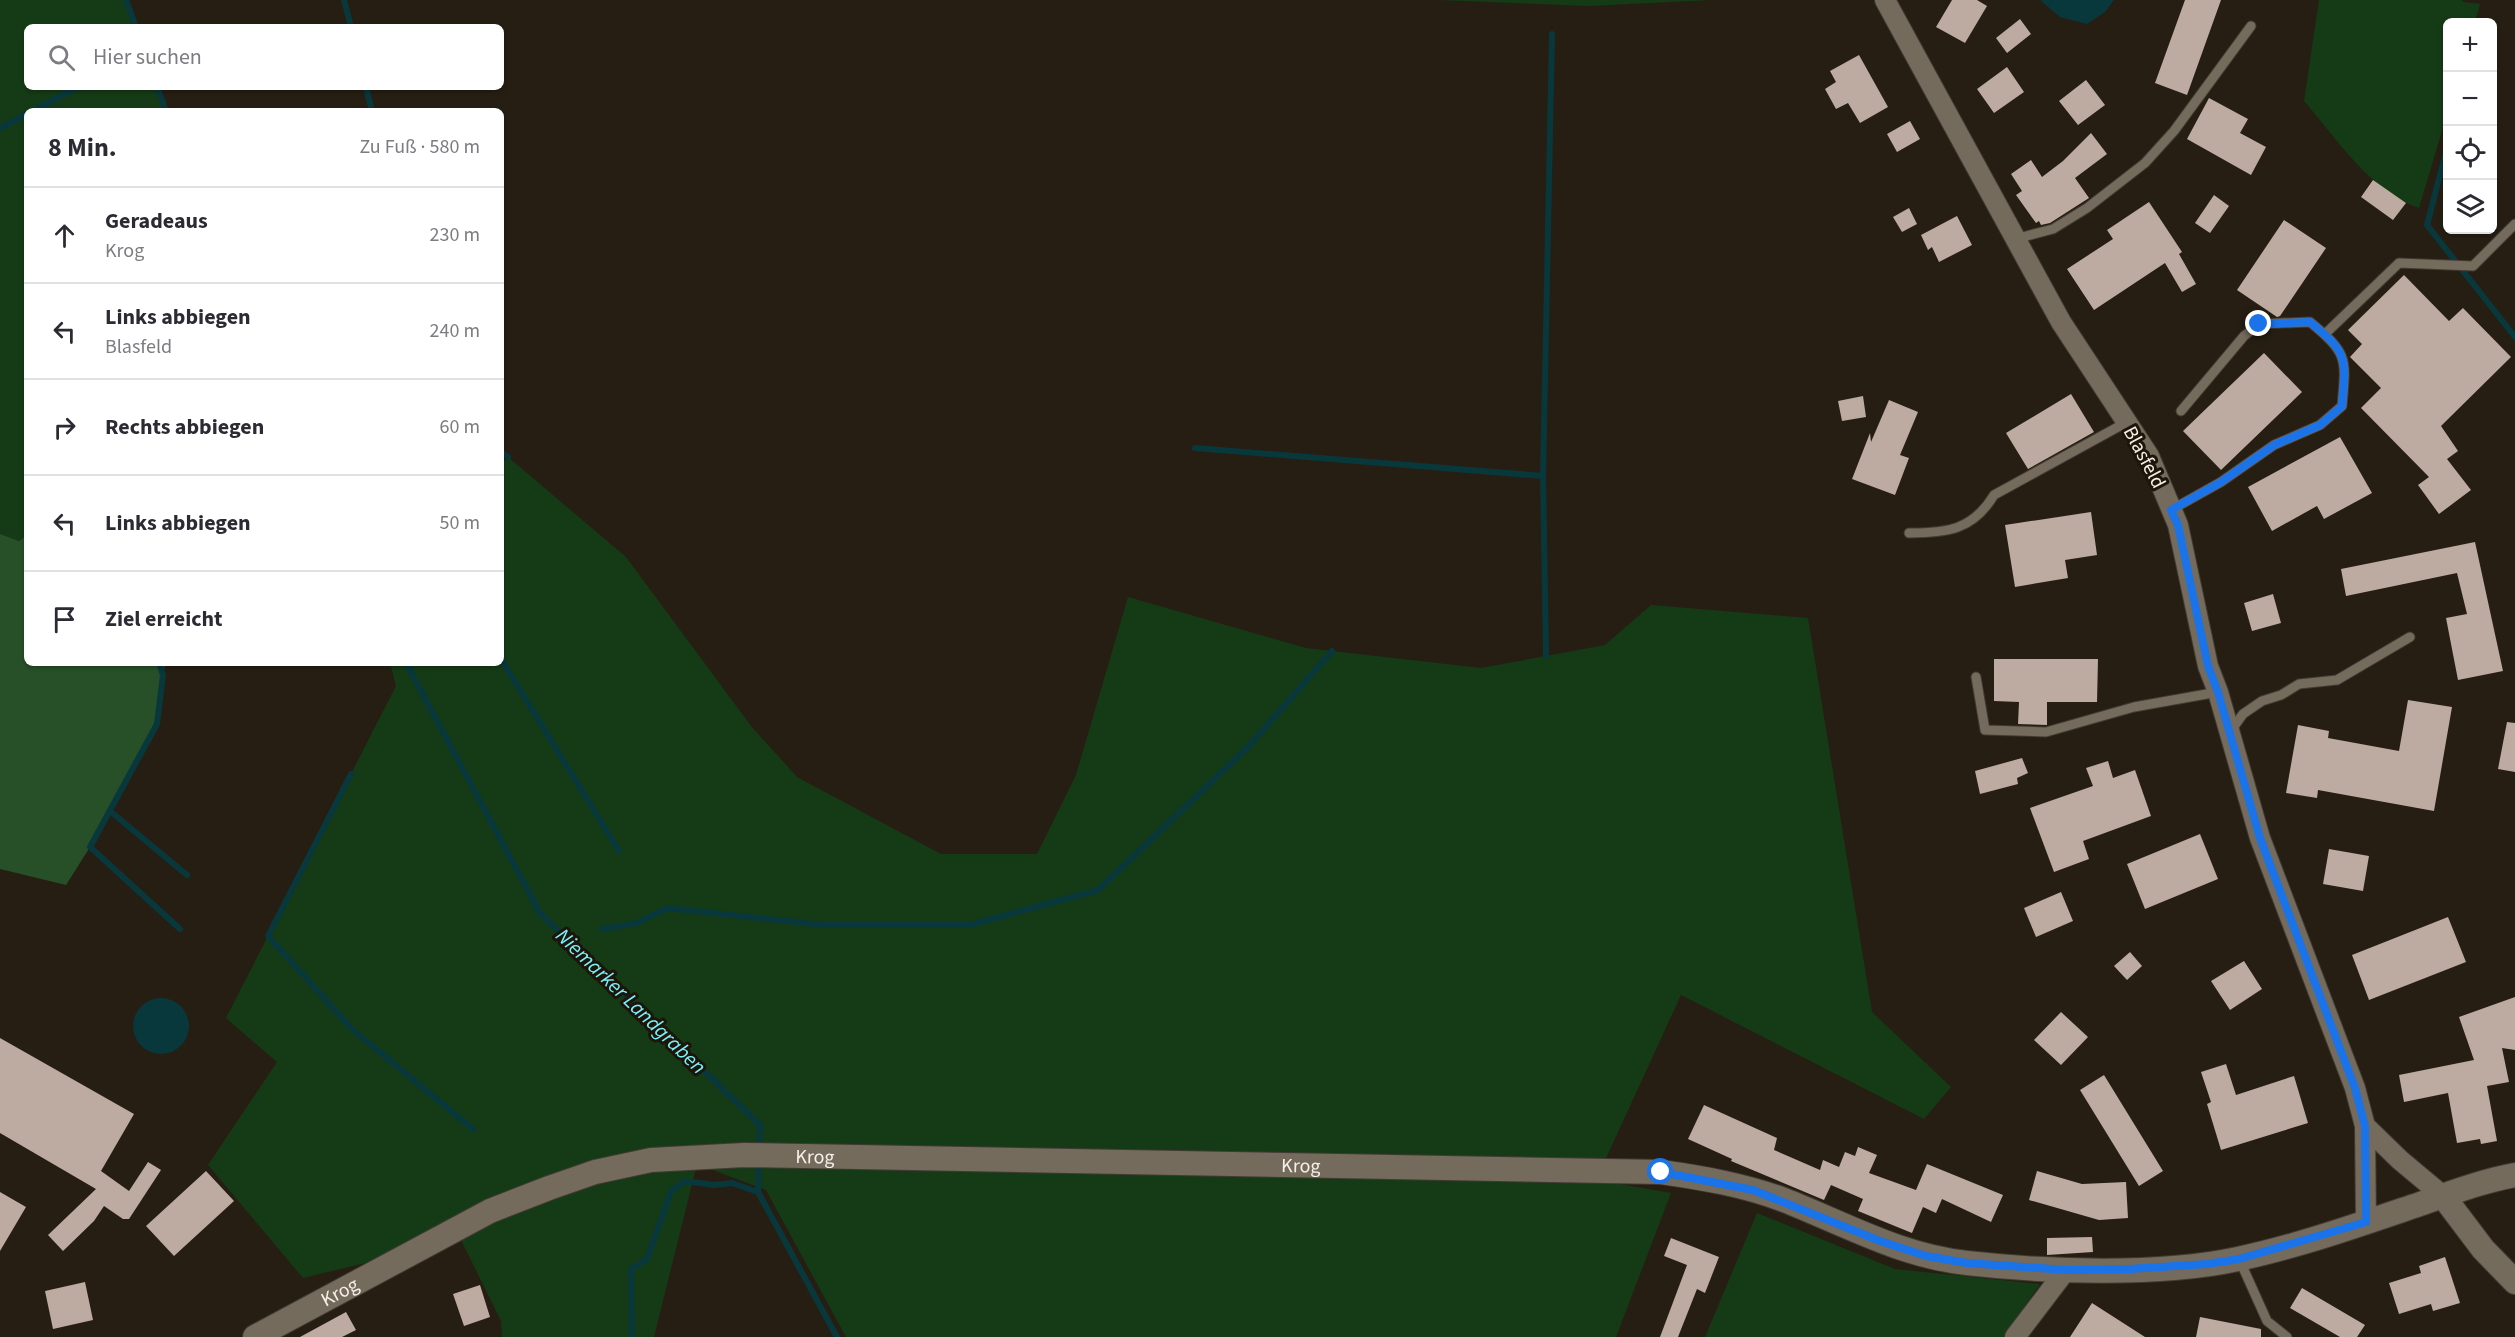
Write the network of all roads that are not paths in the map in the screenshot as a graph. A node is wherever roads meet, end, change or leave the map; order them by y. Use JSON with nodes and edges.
{"nodes":[{"id":1,"x":1886,"y":0,"type":"edge"},
{"id":2,"x":2251,"y":26,"type":"dead end"},
{"id":3,"x":2515,"y":224,"type":"edge"},
{"id":4,"x":2016,"y":239,"type":"junction"},
{"id":5,"x":2325,"y":334,"type":"junction"},
{"id":6,"x":2181,"y":411,"type":"dead end"},
{"id":7,"x":2127,"y":422,"type":"junction"},
{"id":8,"x":2171,"y":510,"type":"junction"},
{"id":9,"x":1909,"y":533,"type":"dead end"},
{"id":10,"x":2410,"y":637,"type":"dead end"},
{"id":11,"x":1976,"y":677,"type":"dead end"},
{"id":12,"x":2218,"y":692,"type":"junction"},
{"id":13,"x":2230,"y":732,"type":"junction"},
{"id":14,"x":2365,"y":1126,"type":"junction"},
{"id":15,"x":2515,"y":1175,"type":"edge"},
{"id":16,"x":2443,"y":1196,"type":"junction"},
{"id":17,"x":2366,"y":1222,"type":"junction"},
{"id":18,"x":2239,"y":1259,"type":"junction"},
{"id":19,"x":2066,"y":1270,"type":"junction"},
{"id":20,"x":2515,"y":1282,"type":"edge"},
{"id":21,"x":260,"y":1336,"type":"edge"},
{"id":22,"x":2015,"y":1337,"type":"edge"},
{"id":23,"x":2287,"y":1337,"type":"edge"}],
"edges":[{"from":1,"to":4,"type":"street","name":"Blasfeld"},
{"from":2,"to":4,"type":"lane"},
{"from":3,"to":5,"type":"lane"},
{"from":4,"to":7,"type":"street","name":"Blasfeld"},
{"from":5,"to":6,"type":"lane"},
{"from":5,"to":8,"type":"lane"},
{"from":7,"to":8,"type":"street","name":"Blasfeld"},
{"from":7,"to":9,"type":"lane"},
{"from":8,"to":12,"type":"street","name":"Blasfeld"},
{"from":10,"to":13,"type":"lane"},
{"from":11,"to":12,"type":"lane"},
{"from":12,"to":13,"type":"street","name":"Blasfeld"},
{"from":13,"to":14,"type":"street","name":"Blasfeld"},
{"from":14,"to":16,"type":"street"},
{"from":14,"to":17,"type":"street","name":"Blasfeld"},
{"from":15,"to":16,"type":"street","name":"Krog"},
{"from":16,"to":17,"type":"street","name":"Krog"},
{"from":16,"to":20,"type":"street"},
{"from":17,"to":18,"type":"street","name":"Krog"},
{"from":18,"to":19,"type":"street","name":"Krog"},
{"from":18,"to":23,"type":"lane"},
{"from":19,"to":21,"type":"street","name":"Krog"},
{"from":19,"to":22,"type":"street"}]}
